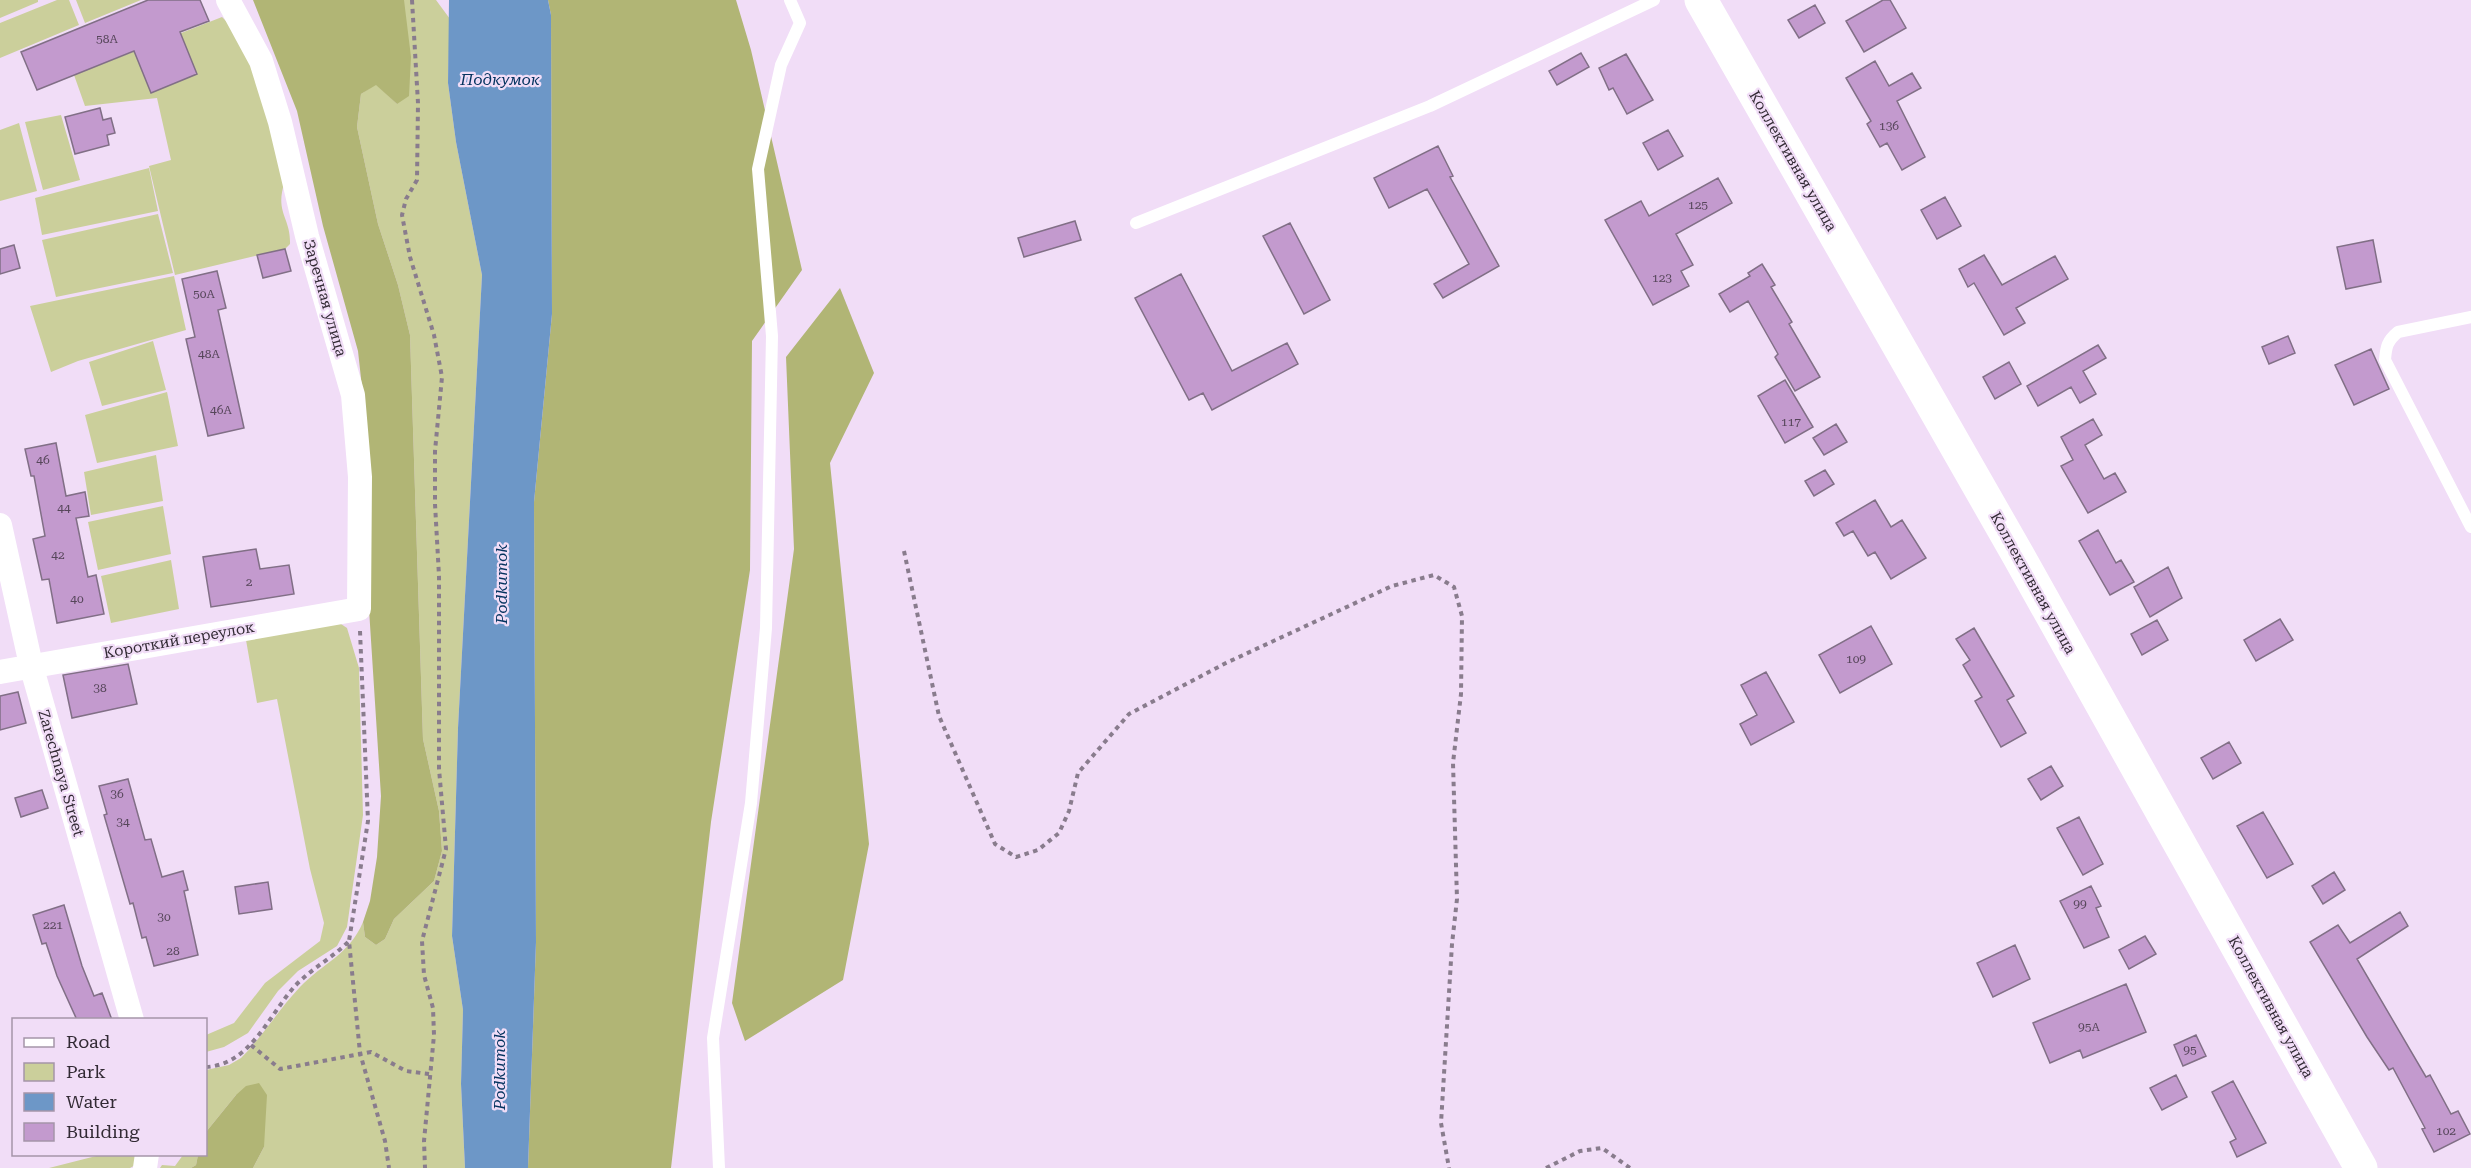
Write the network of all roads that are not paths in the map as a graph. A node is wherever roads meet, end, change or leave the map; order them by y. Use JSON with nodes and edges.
{"nodes":[{"id":1,"x":228,"y":0,"type":"edge"},
{"id":2,"x":790,"y":0,"type":"edge"},
{"id":3,"x":1654,"y":0,"type":"edge"},
{"id":4,"x":1701,"y":0,"type":"edge"},
{"id":5,"x":1136,"y":223,"type":"dead end"},
{"id":6,"x":2471,"y":317,"type":"edge"},
{"id":7,"x":0,"y":525,"type":"edge"},
{"id":8,"x":2471,"y":527,"type":"edge"},
{"id":9,"x":359,"y":609,"type":"joint"},
{"id":10,"x":31,"y":665,"type":"junction"},
{"id":11,"x":0,"y":672,"type":"edge"},
{"id":12,"x":131,"y":1018,"type":"edge"},
{"id":13,"x":720,"y":1168,"type":"edge"},
{"id":14,"x":2361,"y":1168,"type":"edge"}],
"edges":[{"from":1,"to":9,"type":"street","name":"Заречная улица"},
{"from":2,"to":13,"type":"lane"},
{"from":3,"to":5,"type":"lane"},
{"from":4,"to":14,"type":"street","name":"Коллективная улица"},
{"from":6,"to":8,"type":"lane"},
{"from":7,"to":10,"type":"street","name":"Zarechnaya Street"},
{"from":9,"to":10,"type":"street","name":"Короткий переулок"},
{"from":10,"to":11,"type":"street","name":"Короткий переулок"},
{"from":10,"to":12,"type":"street","name":"Zarechnaya Street"}]}
